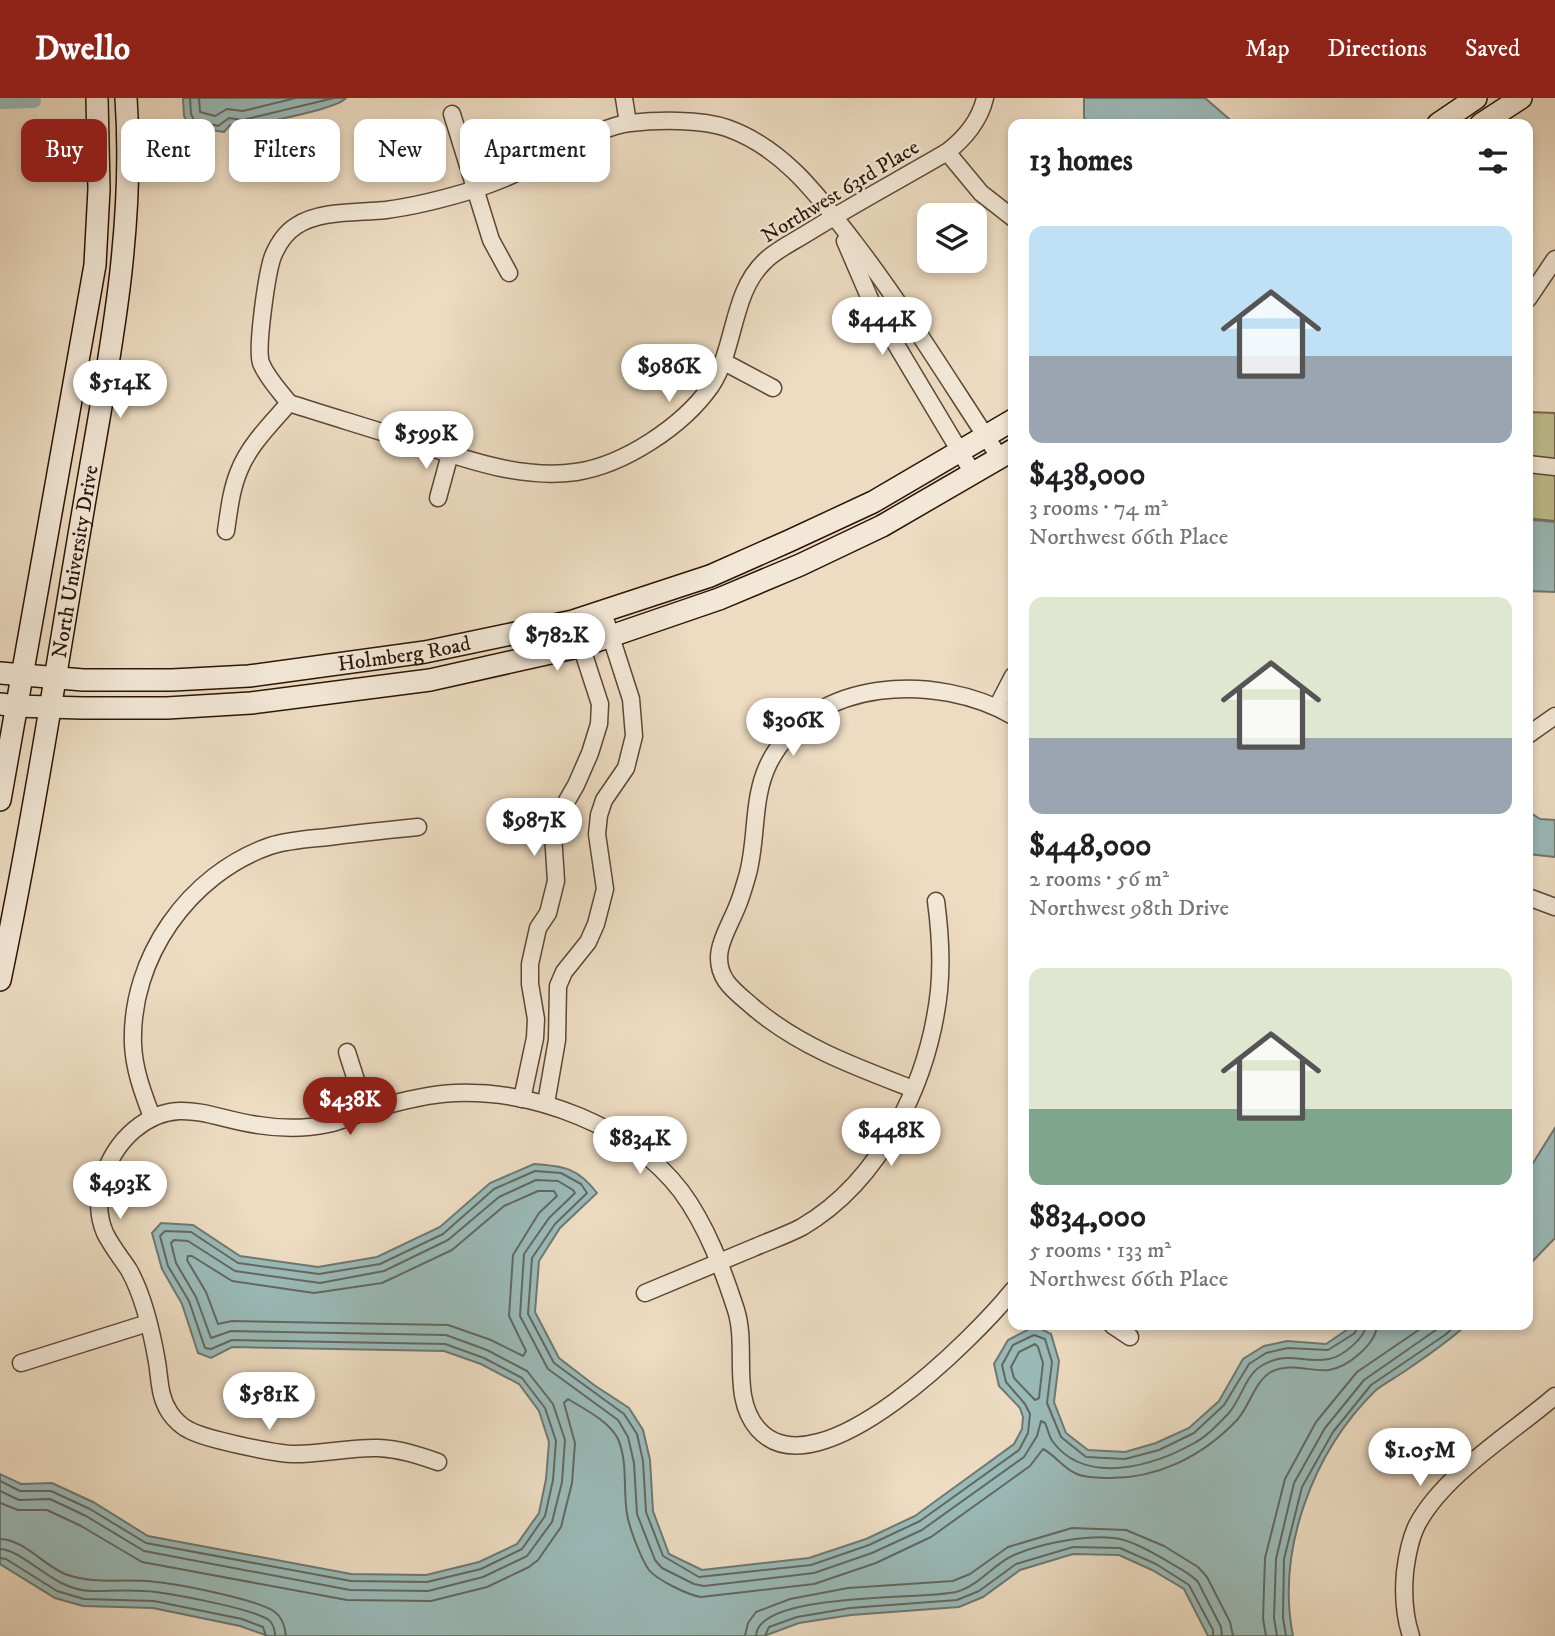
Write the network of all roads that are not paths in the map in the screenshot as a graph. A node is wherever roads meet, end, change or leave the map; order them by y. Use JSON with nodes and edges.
{"nodes":[{"id":1,"x":97,"y":98,"type":"edge"},
{"id":2,"x":126,"y":98,"type":"edge"},
{"id":3,"x":624,"y":98,"type":"edge"},
{"id":4,"x":985,"y":98,"type":"edge"},
{"id":5,"x":1476,"y":98,"type":"edge"},
{"id":6,"x":1521,"y":98,"type":"edge"},
{"id":7,"x":452,"y":114,"type":"dead end"},
{"id":8,"x":1445,"y":119,"type":"edge"},
{"id":9,"x":1489,"y":119,"type":"edge"},
{"id":10,"x":628,"y":123,"type":"junction"},
{"id":11,"x":947,"y":152,"type":"junction"},
{"id":12,"x":474,"y":189,"type":"junction"},
{"id":13,"x":1008,"y":214,"type":"edge"},
{"id":14,"x":834,"y":216,"type":"junction"},
{"id":15,"x":1555,"y":259,"type":"edge"},
{"id":16,"x":509,"y":273,"type":"dead end"},
{"id":17,"x":1533,"y":292,"type":"edge"},
{"id":18,"x":724,"y":362,"type":"junction"},
{"id":19,"x":773,"y":388,"type":"dead end"},
{"id":20,"x":289,"y":403,"type":"junction"},
{"id":21,"x":1008,"y":423,"type":"edge"},
{"id":22,"x":986,"y":437,"type":"junction"},
{"id":23,"x":960,"y":453,"type":"junction"},
{"id":24,"x":450,"y":454,"type":"junction"},
{"id":25,"x":1007,"y":454,"type":"edge"},
{"id":26,"x":1533,"y":465,"type":"edge"},
{"id":27,"x":1555,"y":467,"type":"edge"},
{"id":28,"x":974,"y":475,"type":"junction"},
{"id":29,"x":438,"y":498,"type":"dead end"},
{"id":30,"x":226,"y":531,"type":"dead end"},
{"id":31,"x":603,"y":612,"type":"junction"},
{"id":32,"x":573,"y":621,"type":"junction"},
{"id":33,"x":610,"y":637,"type":"junction"},
{"id":34,"x":582,"y":646,"type":"junction"},
{"id":35,"x":0,"y":673,"type":"edge"},
{"id":36,"x":22,"y":675,"type":"junction"},
{"id":37,"x":55,"y":676,"type":"junction"},
{"id":38,"x":1008,"y":686,"type":"edge"},
{"id":39,"x":8,"y":705,"type":"edge"},
{"id":40,"x":997,"y":707,"type":"junction"},
{"id":41,"x":49,"y":708,"type":"junction"},
{"id":42,"x":1008,"y":713,"type":"edge"},
{"id":43,"x":1555,"y":716,"type":"edge"},
{"id":44,"x":1533,"y":731,"type":"edge"},
{"id":45,"x":0,"y":800,"type":"edge"},
{"id":46,"x":418,"y":827,"type":"dead end"},
{"id":47,"x":1533,"y":899,"type":"edge"},
{"id":48,"x":936,"y":901,"type":"dead end"},
{"id":49,"x":1555,"y":906,"type":"edge"},
{"id":50,"x":0,"y":980,"type":"edge"},
{"id":51,"x":347,"y":1052,"type":"dead end"},
{"id":52,"x":912,"y":1089,"type":"junction"},
{"id":53,"x":522,"y":1099,"type":"junction"},
{"id":54,"x":546,"y":1103,"type":"junction"},
{"id":55,"x":366,"y":1111,"type":"junction"},
{"id":56,"x":152,"y":1117,"type":"junction"},
{"id":57,"x":720,"y":1262,"type":"junction"},
{"id":58,"x":645,"y":1293,"type":"dead end"},
{"id":59,"x":1008,"y":1296,"type":"edge"},
{"id":60,"x":148,"y":1323,"type":"junction"},
{"id":61,"x":1120,"y":1330,"type":"edge"},
{"id":62,"x":1130,"y":1337,"type":"dead end"},
{"id":63,"x":20,"y":1363,"type":"dead end"},
{"id":64,"x":1555,"y":1396,"type":"edge"},
{"id":65,"x":438,"y":1462,"type":"dead end"},
{"id":66,"x":1411,"y":1636,"type":"edge"}],
"edges":[{"from":1,"to":36,"type":"street","name":"North University Drive"},
{"from":2,"to":37,"type":"street","name":"North University Drive"},
{"from":3,"to":10,"type":"street"},
{"from":4,"to":11,"type":"street","name":"Northwest 63rd Place"},
{"from":5,"to":8,"type":"street"},
{"from":6,"to":9,"type":"street"},
{"from":7,"to":12,"type":"street"},
{"from":10,"to":12,"type":"street"},
{"from":10,"to":14,"type":"street"},
{"from":11,"to":13,"type":"street"},
{"from":11,"to":14,"type":"street","name":"Northwest 63rd Place"},
{"from":12,"to":16,"type":"street"},
{"from":12,"to":20,"type":"street"},
{"from":14,"to":18,"type":"street","name":"Northwest 63rd Place"},
{"from":14,"to":22,"type":"street"},
{"from":14,"to":23,"type":"street"},
{"from":15,"to":17,"type":"street"},
{"from":18,"to":19,"type":"street"},
{"from":18,"to":24,"type":"street","name":"Northwest 63rd Place"},
{"from":20,"to":24,"type":"street","name":"Northwest 63rd Place"},
{"from":20,"to":30,"type":"street"},
{"from":21,"to":22,"type":"street","name":"Holmberg Road"},
{"from":22,"to":23,"type":"street","name":"Holmberg Road"},
{"from":22,"to":25,"type":"street"},
{"from":23,"to":28,"type":"street"},
{"from":23,"to":31,"type":"street","name":"Holmberg Road"},
{"from":24,"to":29,"type":"street"},
{"from":25,"to":28,"type":"street","name":"Holmberg Road"},
{"from":26,"to":27,"type":"street"},
{"from":28,"to":33,"type":"street","name":"Holmberg Road"},
{"from":31,"to":32,"type":"street","name":"Holmberg Road"},
{"from":31,"to":33,"type":"street"},
{"from":32,"to":34,"type":"street"},
{"from":32,"to":37,"type":"street","name":"Holmberg Road"},
{"from":33,"to":34,"type":"street","name":"Holmberg Road"},
{"from":33,"to":54,"type":"street"},
{"from":34,"to":41,"type":"street","name":"Holmberg Road"},
{"from":34,"to":53,"type":"street"},
{"from":35,"to":36,"type":"street","name":"Holmberg Road"},
{"from":36,"to":37,"type":"street","name":"Holmberg Road"},
{"from":36,"to":39,"type":"street","name":"North University Drive"},
{"from":37,"to":41,"type":"street","name":"North University Drive"},
{"from":38,"to":40,"type":"street"},
{"from":39,"to":41,"type":"street","name":"Holmberg Road"},
{"from":39,"to":45,"type":"street","name":"North University Drive"},
{"from":40,"to":42,"type":"street"},
{"from":40,"to":52,"type":"street"},
{"from":41,"to":50,"type":"street","name":"North University Drive"},
{"from":43,"to":44,"type":"street"},
{"from":46,"to":56,"type":"street"},
{"from":47,"to":49,"type":"street"},
{"from":48,"to":52,"type":"street"},
{"from":51,"to":55,"type":"street"},
{"from":52,"to":57,"type":"street"},
{"from":53,"to":54,"type":"street"},
{"from":53,"to":55,"type":"street"},
{"from":54,"to":57,"type":"street"},
{"from":55,"to":56,"type":"street"},
{"from":56,"to":60,"type":"street"},
{"from":57,"to":58,"type":"street"},
{"from":57,"to":59,"type":"street"},
{"from":60,"to":63,"type":"street"},
{"from":60,"to":65,"type":"street"},
{"from":61,"to":62,"type":"street"},
{"from":64,"to":66,"type":"street"}]}
